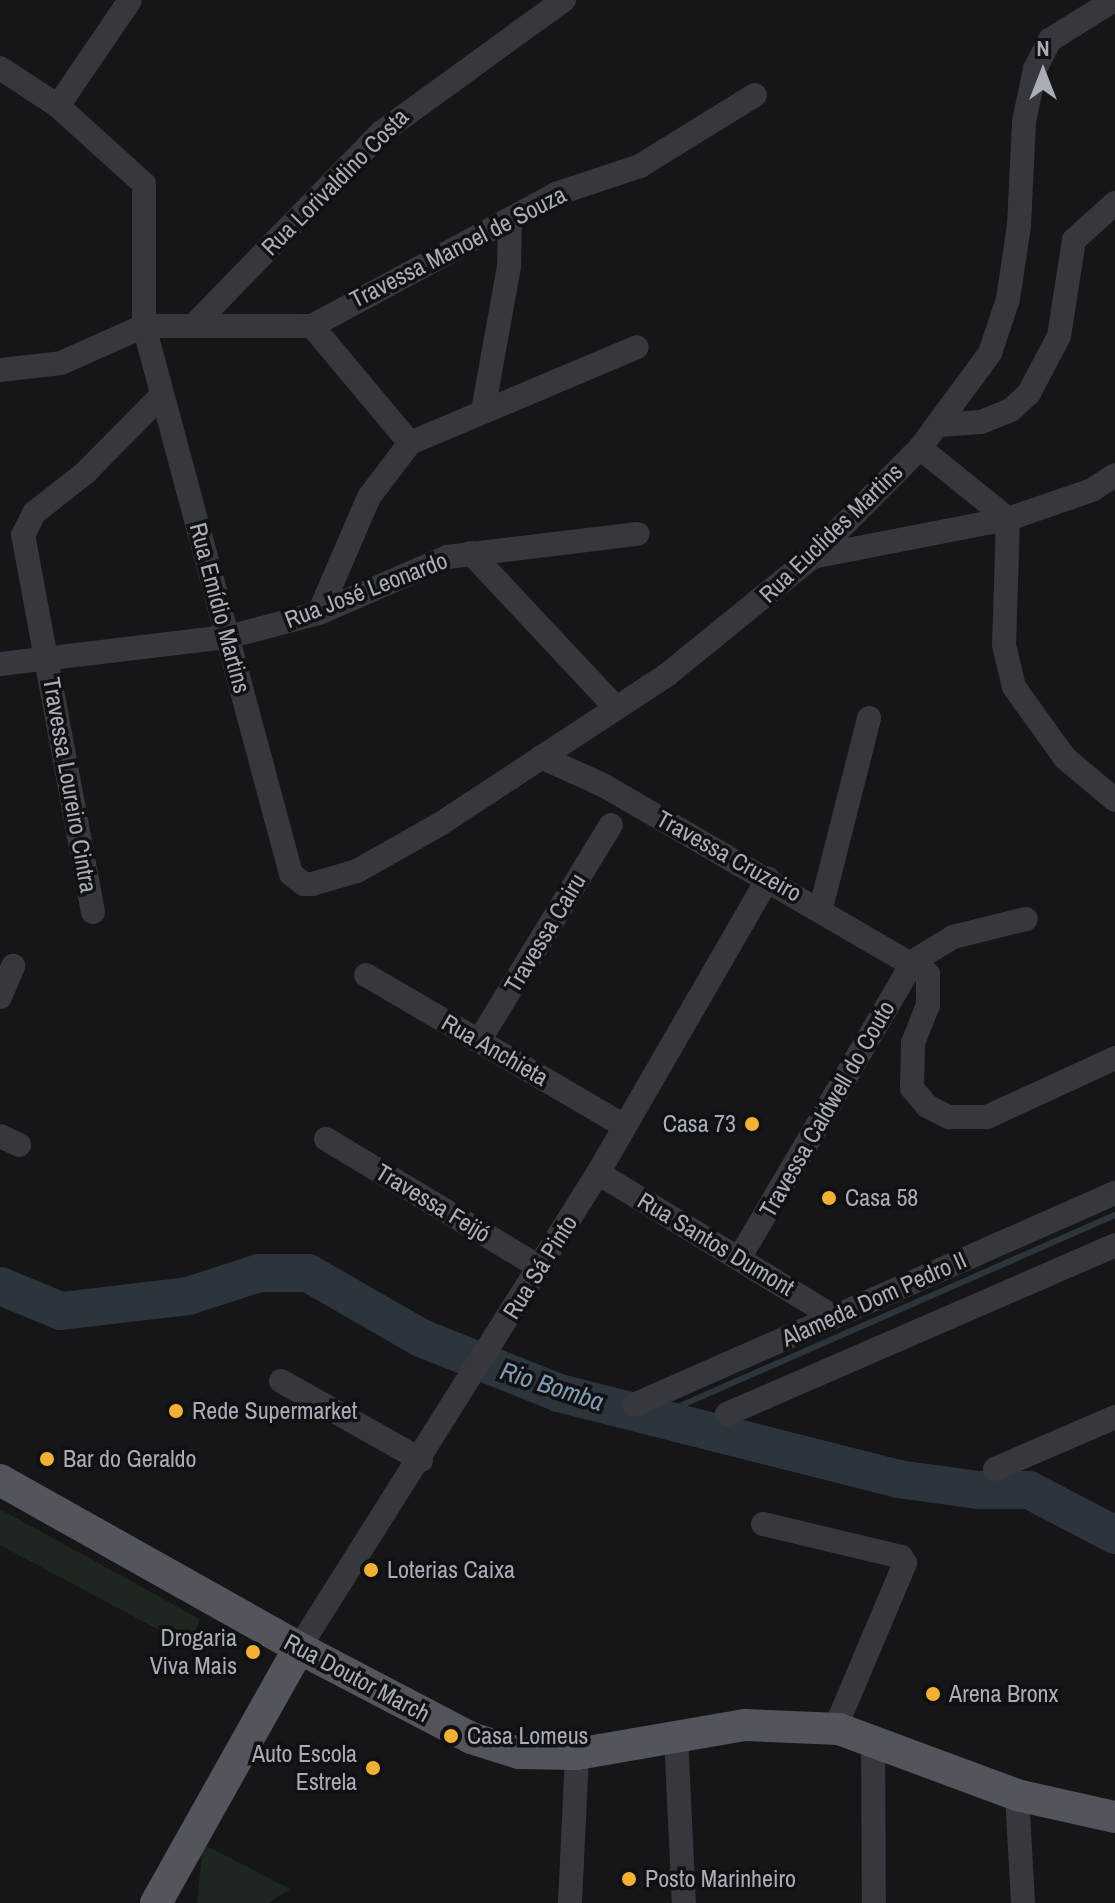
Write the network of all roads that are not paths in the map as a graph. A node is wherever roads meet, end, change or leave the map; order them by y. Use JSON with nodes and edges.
{"nodes":[{"id":1,"x":130,"y":0,"type":"edge"},
{"id":2,"x":564,"y":0,"type":"edge"},
{"id":3,"x":1114,"y":0,"type":"edge"},
{"id":4,"x":0,"y":68,"type":"edge"},
{"id":5,"x":755,"y":95,"type":"dead end"},
{"id":6,"x":58,"y":106,"type":"junction"},
{"id":7,"x":1115,"y":203,"type":"edge"},
{"id":8,"x":510,"y":221,"type":"junction"},
{"id":9,"x":195,"y":324,"type":"junction"},
{"id":10,"x":144,"y":326,"type":"junction"},
{"id":11,"x":312,"y":326,"type":"junction"},
{"id":12,"x":637,"y":347,"type":"dead end"},
{"id":13,"x":0,"y":370,"type":"edge"},
{"id":14,"x":162,"y":395,"type":"junction"},
{"id":15,"x":483,"y":411,"type":"junction"},
{"id":16,"x":940,"y":425,"type":"junction"},
{"id":17,"x":410,"y":443,"type":"junction"},
{"id":18,"x":920,"y":448,"type":"junction"},
{"id":19,"x":1115,"y":475,"type":"edge"},
{"id":20,"x":1008,"y":519,"type":"junction"},
{"id":21,"x":638,"y":534,"type":"dead end"},
{"id":22,"x":471,"y":553,"type":"junction"},
{"id":23,"x":812,"y":557,"type":"junction"},
{"id":24,"x":319,"y":613,"type":"junction"},
{"id":25,"x":228,"y":637,"type":"junction"},
{"id":26,"x":46,"y":658,"type":"junction"},
{"id":27,"x":0,"y":664,"type":"edge"},
{"id":28,"x":616,"y":708,"type":"junction"},
{"id":29,"x":869,"y":718,"type":"dead end"},
{"id":30,"x":541,"y":757,"type":"junction"},
{"id":31,"x":1115,"y":800,"type":"edge"},
{"id":32,"x":611,"y":825,"type":"dead end"},
{"id":33,"x":768,"y":878,"type":"junction"},
{"id":34,"x":304,"y":884,"type":"joint"},
{"id":35,"x":821,"y":908,"type":"junction"},
{"id":36,"x":93,"y":912,"type":"dead end"},
{"id":37,"x":1026,"y":919,"type":"dead end"},
{"id":38,"x":914,"y":961,"type":"junction"},
{"id":39,"x":13,"y":966,"type":"dead end"},
{"id":40,"x":366,"y":975,"type":"dead end"},
{"id":41,"x":0,"y":997,"type":"edge"},
{"id":42,"x":479,"y":1041,"type":"junction"},
{"id":43,"x":1115,"y":1058,"type":"edge"},
{"id":44,"x":624,"y":1126,"type":"junction"},
{"id":45,"x":326,"y":1139,"type":"dead end"},
{"id":46,"x":598,"y":1173,"type":"junction"},
{"id":47,"x":1115,"y":1193,"type":"edge"},
{"id":48,"x":1115,"y":1245,"type":"edge"},
{"id":49,"x":740,"y":1257,"type":"junction"},
{"id":50,"x":539,"y":1267,"type":"junction"},
{"id":51,"x":834,"y":1317,"type":"junction"},
{"id":52,"x":281,"y":1381,"type":"dead end"},
{"id":53,"x":634,"y":1405,"type":"dead end"},
{"id":54,"x":727,"y":1414,"type":"dead end"},
{"id":55,"x":1115,"y":1417,"type":"edge"},
{"id":56,"x":421,"y":1460,"type":"junction"},
{"id":57,"x":995,"y":1469,"type":"dead end"},
{"id":58,"x":0,"y":1480,"type":"edge"},
{"id":59,"x":763,"y":1524,"type":"dead end"},
{"id":60,"x":299,"y":1648,"type":"junction"},
{"id":61,"x":835,"y":1729,"type":"junction"},
{"id":62,"x":676,"y":1736,"type":"junction"},
{"id":63,"x":873,"y":1738,"type":"junction"},
{"id":64,"x":577,"y":1754,"type":"junction"},
{"id":65,"x":1017,"y":1795,"type":"junction"},
{"id":66,"x":1115,"y":1817,"type":"edge"},
{"id":67,"x":156,"y":1903,"type":"edge"},
{"id":68,"x":570,"y":1903,"type":"edge"},
{"id":69,"x":684,"y":1903,"type":"edge"},
{"id":70,"x":874,"y":1903,"type":"edge"},
{"id":71,"x":1023,"y":1903,"type":"edge"}],
"edges":[{"from":1,"to":6,"type":"street"},
{"from":2,"to":9,"type":"street","name":"Rua Lorivaldino Costa"},
{"from":3,"to":16,"type":"street","name":"Rua Euclides Martins"},
{"from":4,"to":6,"type":"street","name":"Rua Emídio Martins"},
{"from":5,"to":8,"type":"street","name":"Travessa Manoel de Souza"},
{"from":6,"to":10,"type":"street","name":"Rua Emídio Martins"},
{"from":7,"to":16,"type":"street"},
{"from":8,"to":11,"type":"street","name":"Travessa Manoel de Souza"},
{"from":8,"to":15,"type":"street"},
{"from":9,"to":10,"type":"street"},
{"from":9,"to":11,"type":"street"},
{"from":10,"to":13,"type":"street"},
{"from":10,"to":14,"type":"street","name":"Rua Emídio Martins"},
{"from":11,"to":17,"type":"street"},
{"from":12,"to":15,"type":"street"},
{"from":14,"to":25,"type":"street","name":"Rua Emídio Martins"},
{"from":14,"to":26,"type":"street","name":"Travessa Loureiro Cintra"},
{"from":15,"to":17,"type":"street"},
{"from":16,"to":18,"type":"street","name":"Rua Euclides Martins"},
{"from":17,"to":24,"type":"street"},
{"from":18,"to":20,"type":"street"},
{"from":18,"to":23,"type":"street","name":"Rua Euclides Martins"},
{"from":19,"to":20,"type":"street"},
{"from":20,"to":23,"type":"street"},
{"from":20,"to":31,"type":"street"},
{"from":21,"to":22,"type":"street","name":"Rua José Leonardo"},
{"from":22,"to":24,"type":"street","name":"Rua José Leonardo"},
{"from":22,"to":28,"type":"street"},
{"from":23,"to":28,"type":"street","name":"Rua Euclides Martins"},
{"from":24,"to":25,"type":"street","name":"Rua José Leonardo"},
{"from":25,"to":26,"type":"street","name":"Rua José Leonardo"},
{"from":25,"to":34,"type":"street","name":"Rua Emídio Martins"},
{"from":26,"to":27,"type":"street","name":"Rua José Leonardo"},
{"from":26,"to":36,"type":"street","name":"Travessa Loureiro Cintra"},
{"from":28,"to":30,"type":"street","name":"Rua Euclides Martins"},
{"from":29,"to":35,"type":"street"},
{"from":30,"to":33,"type":"street","name":"Travessa Cruzeiro"},
{"from":30,"to":34,"type":"street","name":"Rua Euclides Martins"},
{"from":32,"to":42,"type":"street","name":"Travessa Cairu"},
{"from":33,"to":35,"type":"street","name":"Travessa Cruzeiro"},
{"from":33,"to":44,"type":"street","name":"Rua Sá Pinto"},
{"from":35,"to":38,"type":"street","name":"Travessa Cruzeiro"},
{"from":37,"to":38,"type":"street"},
{"from":38,"to":43,"type":"street"},
{"from":38,"to":49,"type":"street","name":"Travessa Caldwell do Couto"},
{"from":39,"to":41,"type":"street"},
{"from":40,"to":42,"type":"street","name":"Rua Anchieta"},
{"from":42,"to":44,"type":"street","name":"Rua Anchieta"},
{"from":44,"to":46,"type":"street","name":"Rua Sá Pinto"},
{"from":45,"to":50,"type":"street","name":"Travessa Feijó"},
{"from":46,"to":49,"type":"street","name":"Rua Santos Dumont"},
{"from":46,"to":50,"type":"street","name":"Rua Sá Pinto"},
{"from":47,"to":51,"type":"street","name":"Alameda Dom Pedro II"},
{"from":48,"to":54,"type":"street","name":"Alameda Dom Pedro II"},
{"from":49,"to":51,"type":"street","name":"Rua Santos Dumont"},
{"from":50,"to":56,"type":"street","name":"Rua Sá Pinto"},
{"from":51,"to":53,"type":"street","name":"Alameda Dom Pedro II"},
{"from":52,"to":56,"type":"street"},
{"from":55,"to":57,"type":"street"},
{"from":56,"to":60,"type":"street","name":"Rua Sá Pinto"},
{"from":58,"to":60,"type":"main road","name":"Rua Doutor March"},
{"from":59,"to":61,"type":"street"},
{"from":60,"to":64,"type":"main road","name":"Rua Doutor March"},
{"from":60,"to":67,"type":"main road"},
{"from":61,"to":62,"type":"main road","name":"Rua Doutor March"},
{"from":61,"to":63,"type":"main road","name":"Rua Doutor March"},
{"from":62,"to":64,"type":"main road","name":"Rua Doutor March"},
{"from":62,"to":69,"type":"street"},
{"from":63,"to":65,"type":"main road","name":"Rua Doutor March"},
{"from":63,"to":70,"type":"street"},
{"from":64,"to":68,"type":"street"},
{"from":65,"to":66,"type":"main road","name":"Rua Doutor March"},
{"from":65,"to":71,"type":"street"}]}
